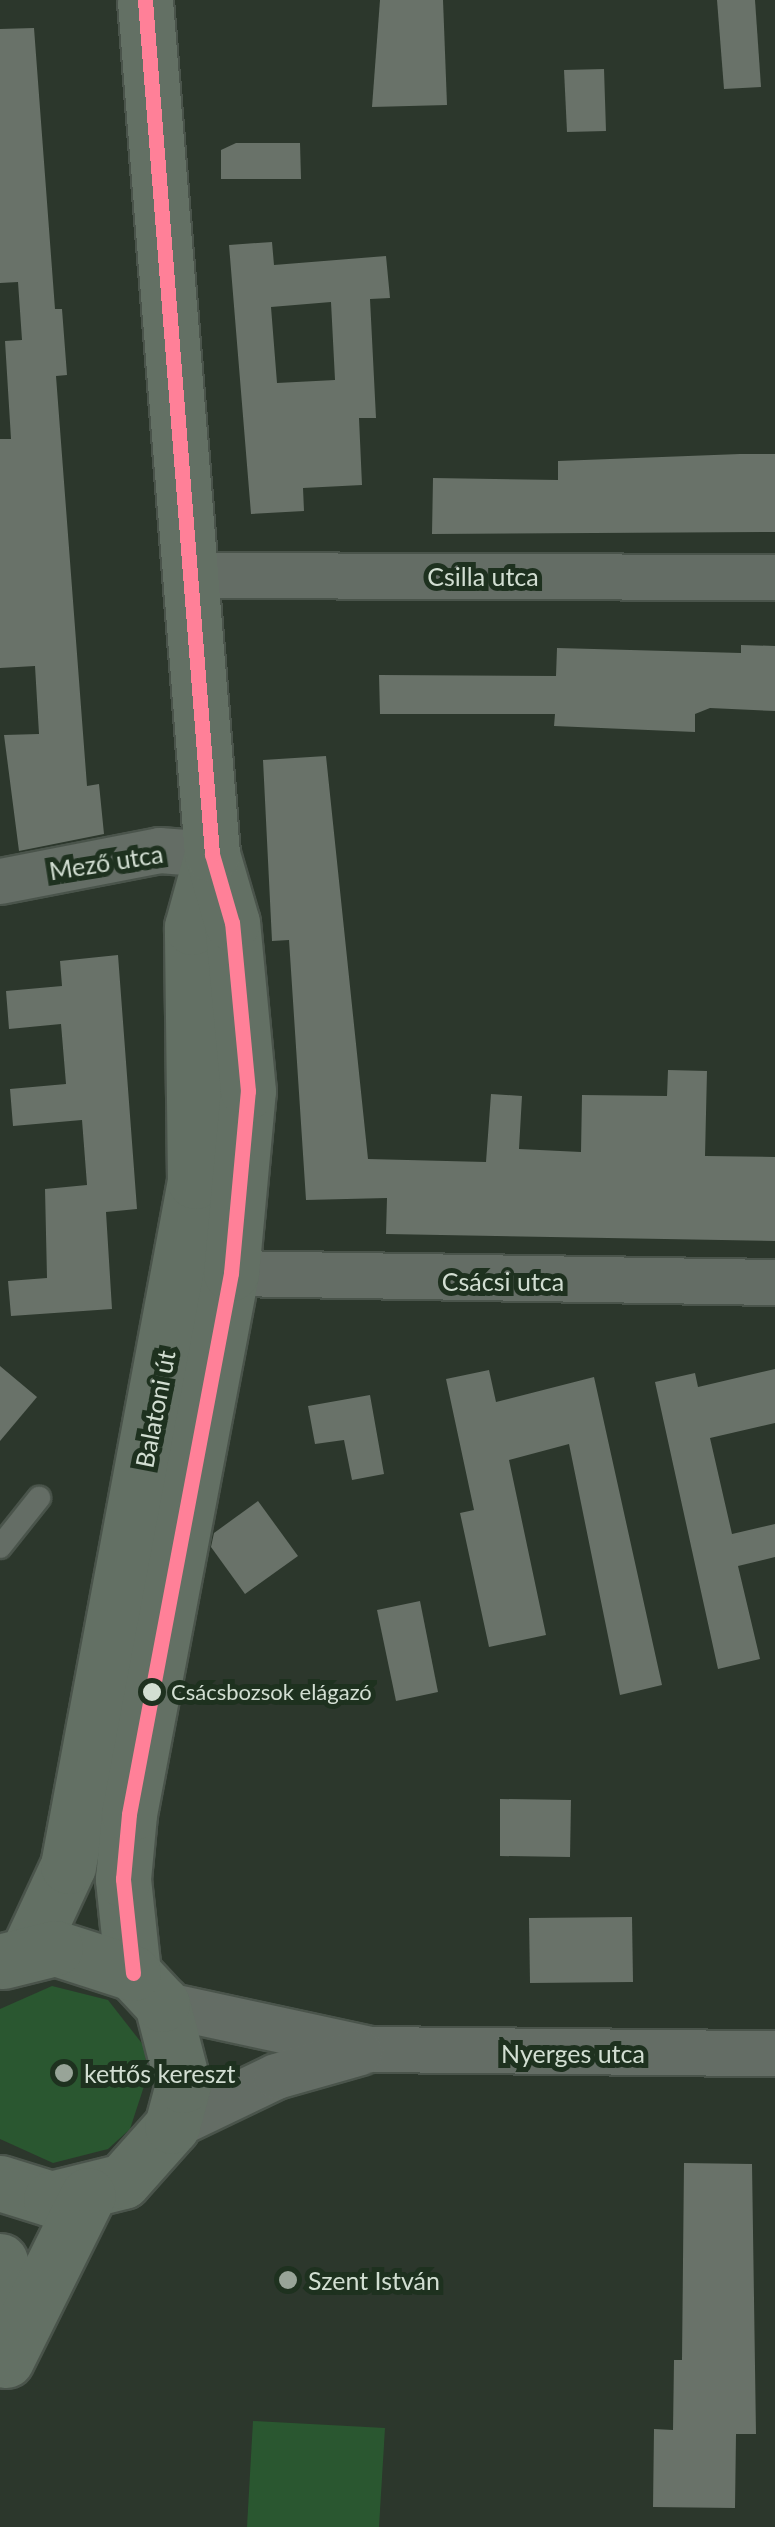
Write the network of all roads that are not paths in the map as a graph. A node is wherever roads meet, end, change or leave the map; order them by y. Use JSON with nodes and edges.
{"nodes":[{"id":1,"x":145,"y":0,"type":"edge"},
{"id":2,"x":191,"y":576,"type":"junction"},
{"id":3,"x":775,"y":577,"type":"edge"},
{"id":4,"x":212,"y":854,"type":"junction"},
{"id":5,"x":0,"y":881,"type":"edge"},
{"id":6,"x":231,"y":1273,"type":"junction"},
{"id":7,"x":775,"y":1282,"type":"edge"},
{"id":8,"x":39,"y":1498,"type":"dead end"},
{"id":9,"x":0,"y":1546,"type":"edge"},
{"id":10,"x":14,"y":1957,"type":"edge"},
{"id":11,"x":148,"y":1988,"type":"junction"},
{"id":12,"x":371,"y":2049,"type":"junction"},
{"id":13,"x":775,"y":2053,"type":"edge"},
{"id":14,"x":172,"y":2126,"type":"junction"},
{"id":15,"x":0,"y":2183,"type":"edge"},
{"id":16,"x":88,"y":2195,"type":"junction"},
{"id":17,"x":0,"y":2262,"type":"edge"},
{"id":18,"x":3,"y":2378,"type":"edge"}],
"edges":[{"from":1,"to":2,"type":"main road","name":"Balatoni út"},
{"from":2,"to":3,"type":"street","name":"Csilla utca"},
{"from":2,"to":4,"type":"main road","name":"Balatoni út"},
{"from":4,"to":5,"type":"street","name":"Mező utca"},
{"from":4,"to":6,"type":"main road","name":"Balatoni út"},
{"from":4,"to":10,"type":"main road","name":"Balatoni út"},
{"from":6,"to":7,"type":"street","name":"Csácsi utca"},
{"from":6,"to":11,"type":"main road","name":"Balatoni út"},
{"from":8,"to":9,"type":"lane"},
{"from":10,"to":11,"type":"main road"},
{"from":11,"to":12,"type":"street","name":"Nyerges utca"},
{"from":11,"to":14,"type":"main road","name":"Balatoni út"},
{"from":12,"to":13,"type":"street","name":"Nyerges utca"},
{"from":12,"to":14,"type":"street","name":"Nyerges utca"},
{"from":14,"to":16,"type":"main road"},
{"from":15,"to":16,"type":"main road"},
{"from":16,"to":18,"type":"main road"},
{"from":17,"to":18,"type":"main road"}]}
